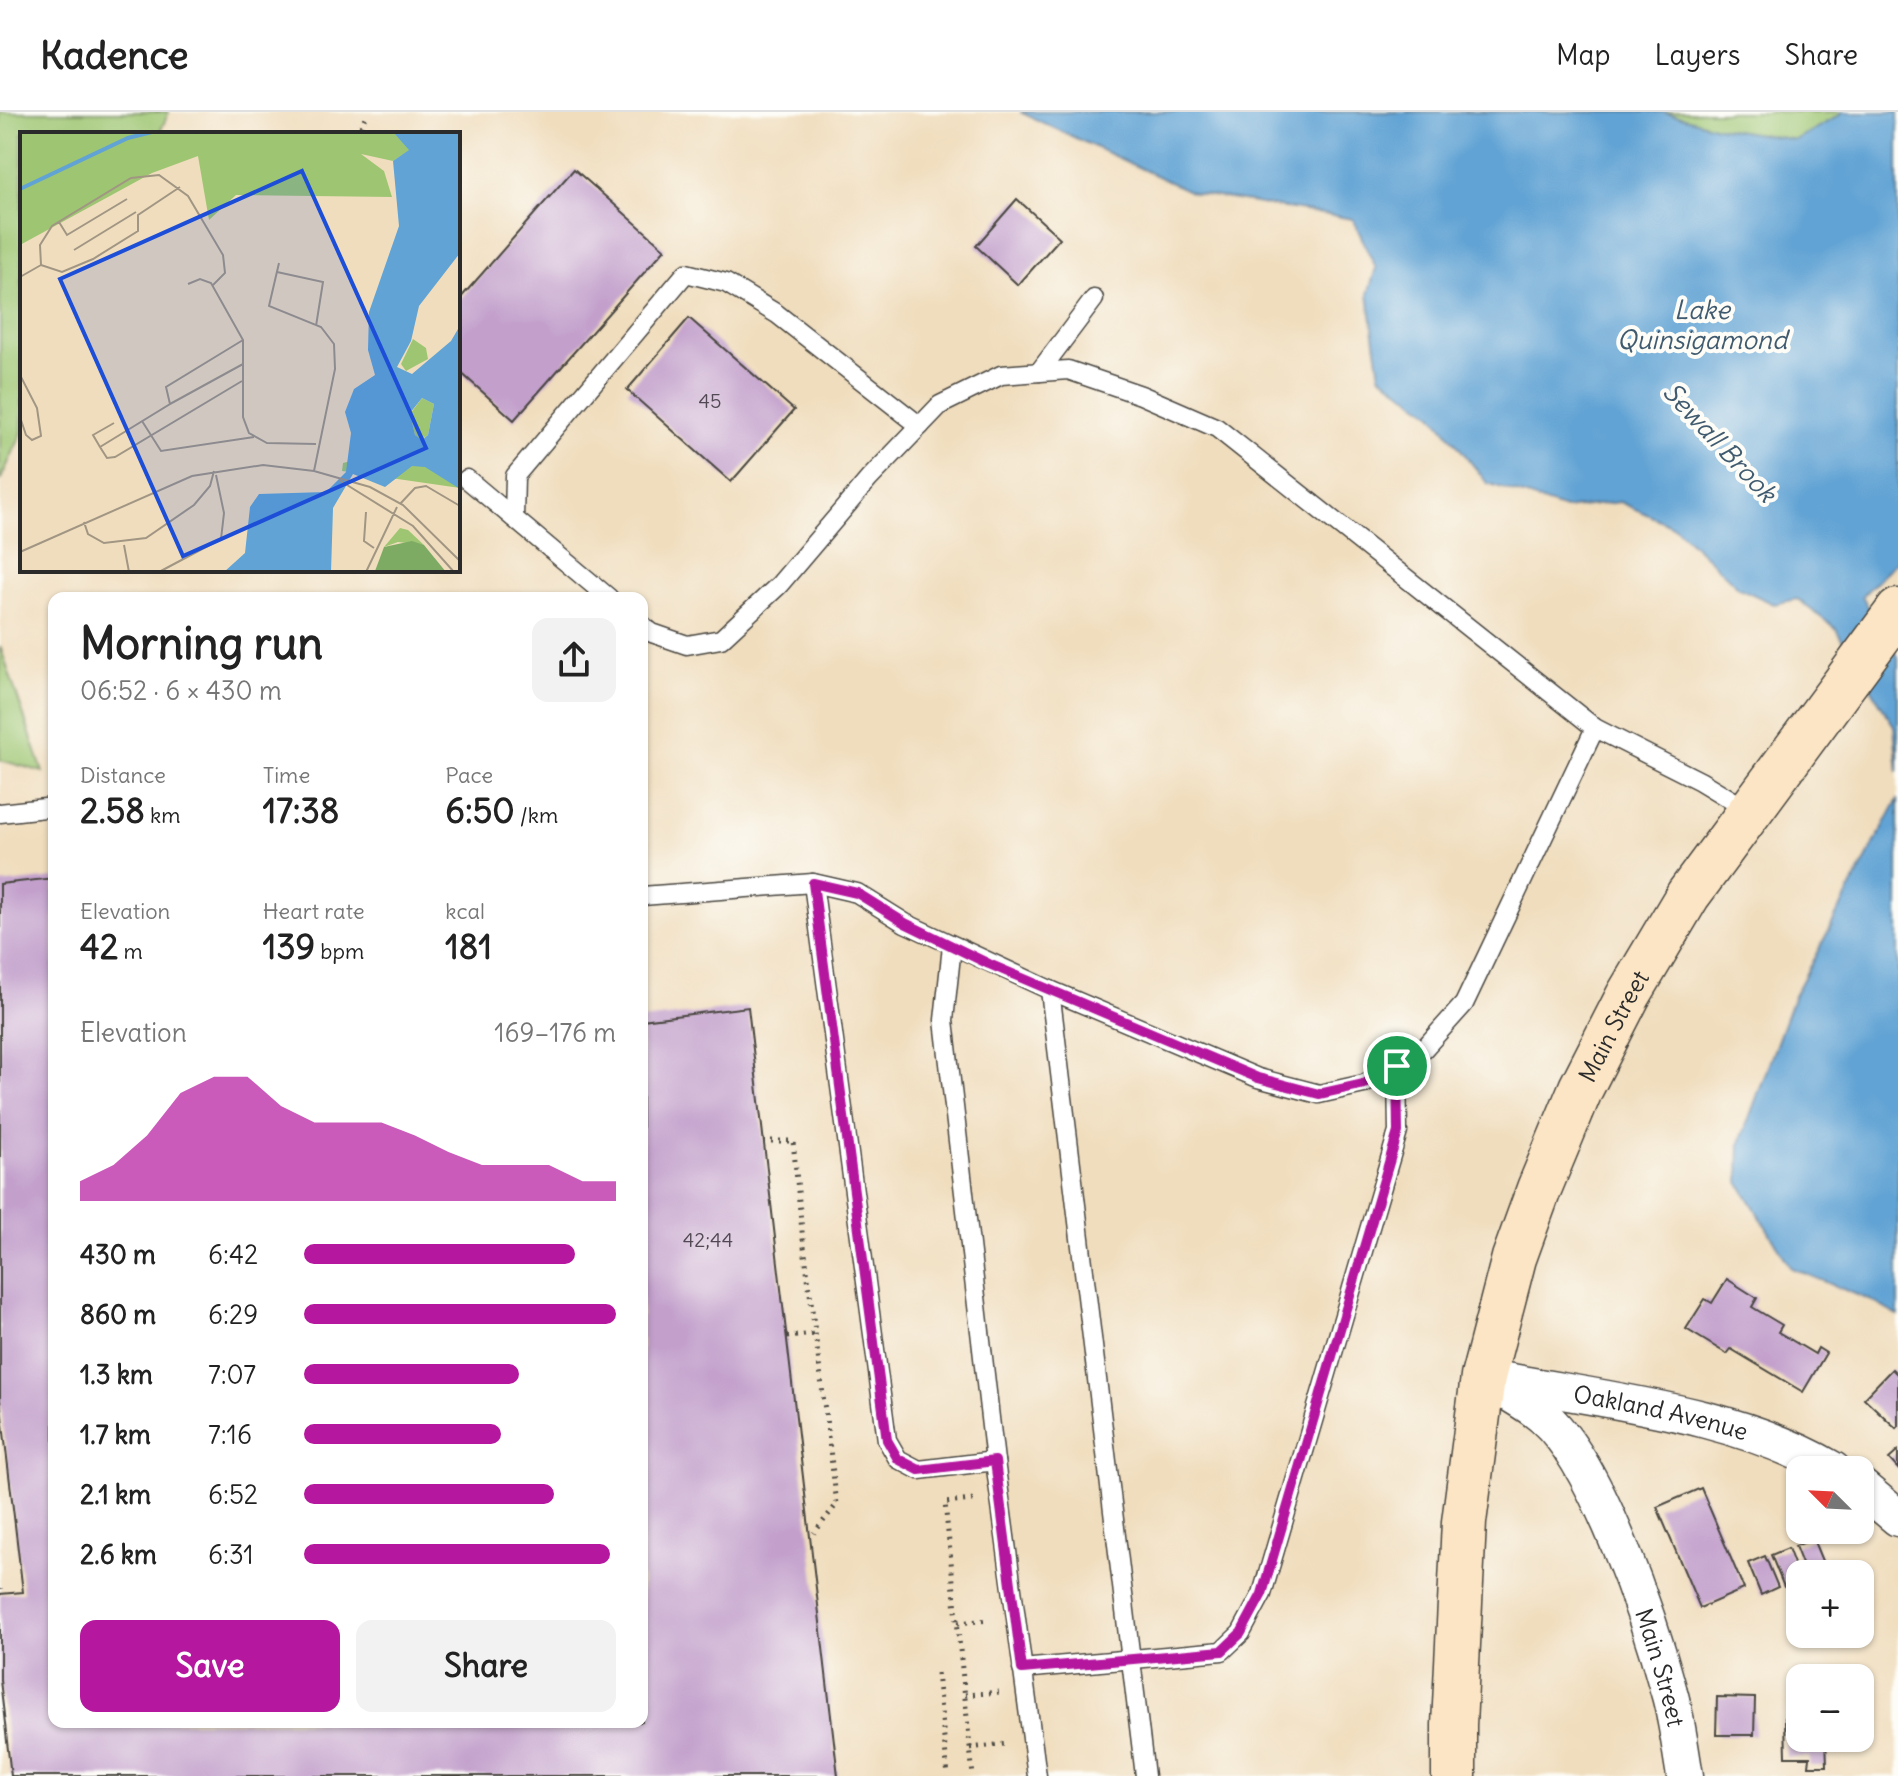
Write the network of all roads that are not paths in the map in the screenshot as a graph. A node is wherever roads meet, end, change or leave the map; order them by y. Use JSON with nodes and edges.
{"nodes":[{"id":1,"x":1094,"y":299,"type":"dead end"},
{"id":2,"x":1039,"y":372,"type":"junction"},
{"id":3,"x":920,"y":426,"type":"junction"},
{"id":4,"x":467,"y":479,"type":"dead end"},
{"id":5,"x":514,"y":518,"type":"junction"},
{"id":6,"x":602,"y":592,"type":"edge"},
{"id":7,"x":1898,"y":611,"type":"edge"},
{"id":8,"x":648,"y":630,"type":"edge"},
{"id":9,"x":1898,"y":663,"type":"edge"},
{"id":10,"x":1823,"y":715,"type":"junction"},
{"id":11,"x":1595,"y":728,"type":"junction"},
{"id":12,"x":48,"y":808,"type":"edge"},
{"id":13,"x":1748,"y":810,"type":"junction"},
{"id":14,"x":0,"y":813,"type":"edge"},
{"id":15,"x":813,"y":883,"type":"junction"},
{"id":16,"x":648,"y":896,"type":"edge"},
{"id":17,"x":952,"y":946,"type":"junction"},
{"id":18,"x":1050,"y":990,"type":"junction"},
{"id":19,"x":1397,"y":1066,"type":"junction"},
{"id":20,"x":1483,"y":1377,"type":"junction"},
{"id":21,"x":1810,"y":1456,"type":"edge"},
{"id":22,"x":995,"y":1461,"type":"junction"},
{"id":23,"x":1874,"y":1498,"type":"edge"},
{"id":24,"x":1898,"y":1518,"type":"edge"},
{"id":25,"x":1130,"y":1659,"type":"junction"},
{"id":26,"x":1022,"y":1669,"type":"junction"},
{"id":27,"x":1037,"y":1776,"type":"edge"},
{"id":28,"x":1145,"y":1776,"type":"edge"},
{"id":29,"x":1454,"y":1776,"type":"edge"},
{"id":30,"x":1685,"y":1776,"type":"edge"}],
"edges":[{"from":1,"to":2,"type":"lane"},
{"from":2,"to":3,"type":"lane"},
{"from":2,"to":11,"type":"lane"},
{"from":3,"to":5,"type":"lane"},
{"from":3,"to":8,"type":"lane"},
{"from":4,"to":5,"type":"lane"},
{"from":5,"to":6,"type":"lane"},
{"from":7,"to":10,"type":"main road","name":"Main Street"},
{"from":9,"to":10,"type":"main road","name":"Main Street"},
{"from":10,"to":13,"type":"main road","name":"Main Street"},
{"from":11,"to":13,"type":"lane"},
{"from":11,"to":19,"type":"lane"},
{"from":12,"to":14,"type":"lane"},
{"from":13,"to":20,"type":"main road","name":"Main Street"},
{"from":15,"to":16,"type":"lane"},
{"from":15,"to":17,"type":"lane"},
{"from":15,"to":22,"type":"lane"},
{"from":17,"to":18,"type":"lane"},
{"from":17,"to":22,"type":"lane"},
{"from":18,"to":19,"type":"lane"},
{"from":18,"to":25,"type":"lane"},
{"from":19,"to":25,"type":"lane"},
{"from":20,"to":21,"type":"street","name":"Oakland Avenue"},
{"from":20,"to":29,"type":"main road","name":"Main Street"},
{"from":20,"to":30,"type":"street","name":"Main Street"},
{"from":22,"to":26,"type":"lane"},
{"from":23,"to":24,"type":"street"},
{"from":25,"to":26,"type":"lane"},
{"from":25,"to":28,"type":"lane"},
{"from":26,"to":27,"type":"lane"}]}
